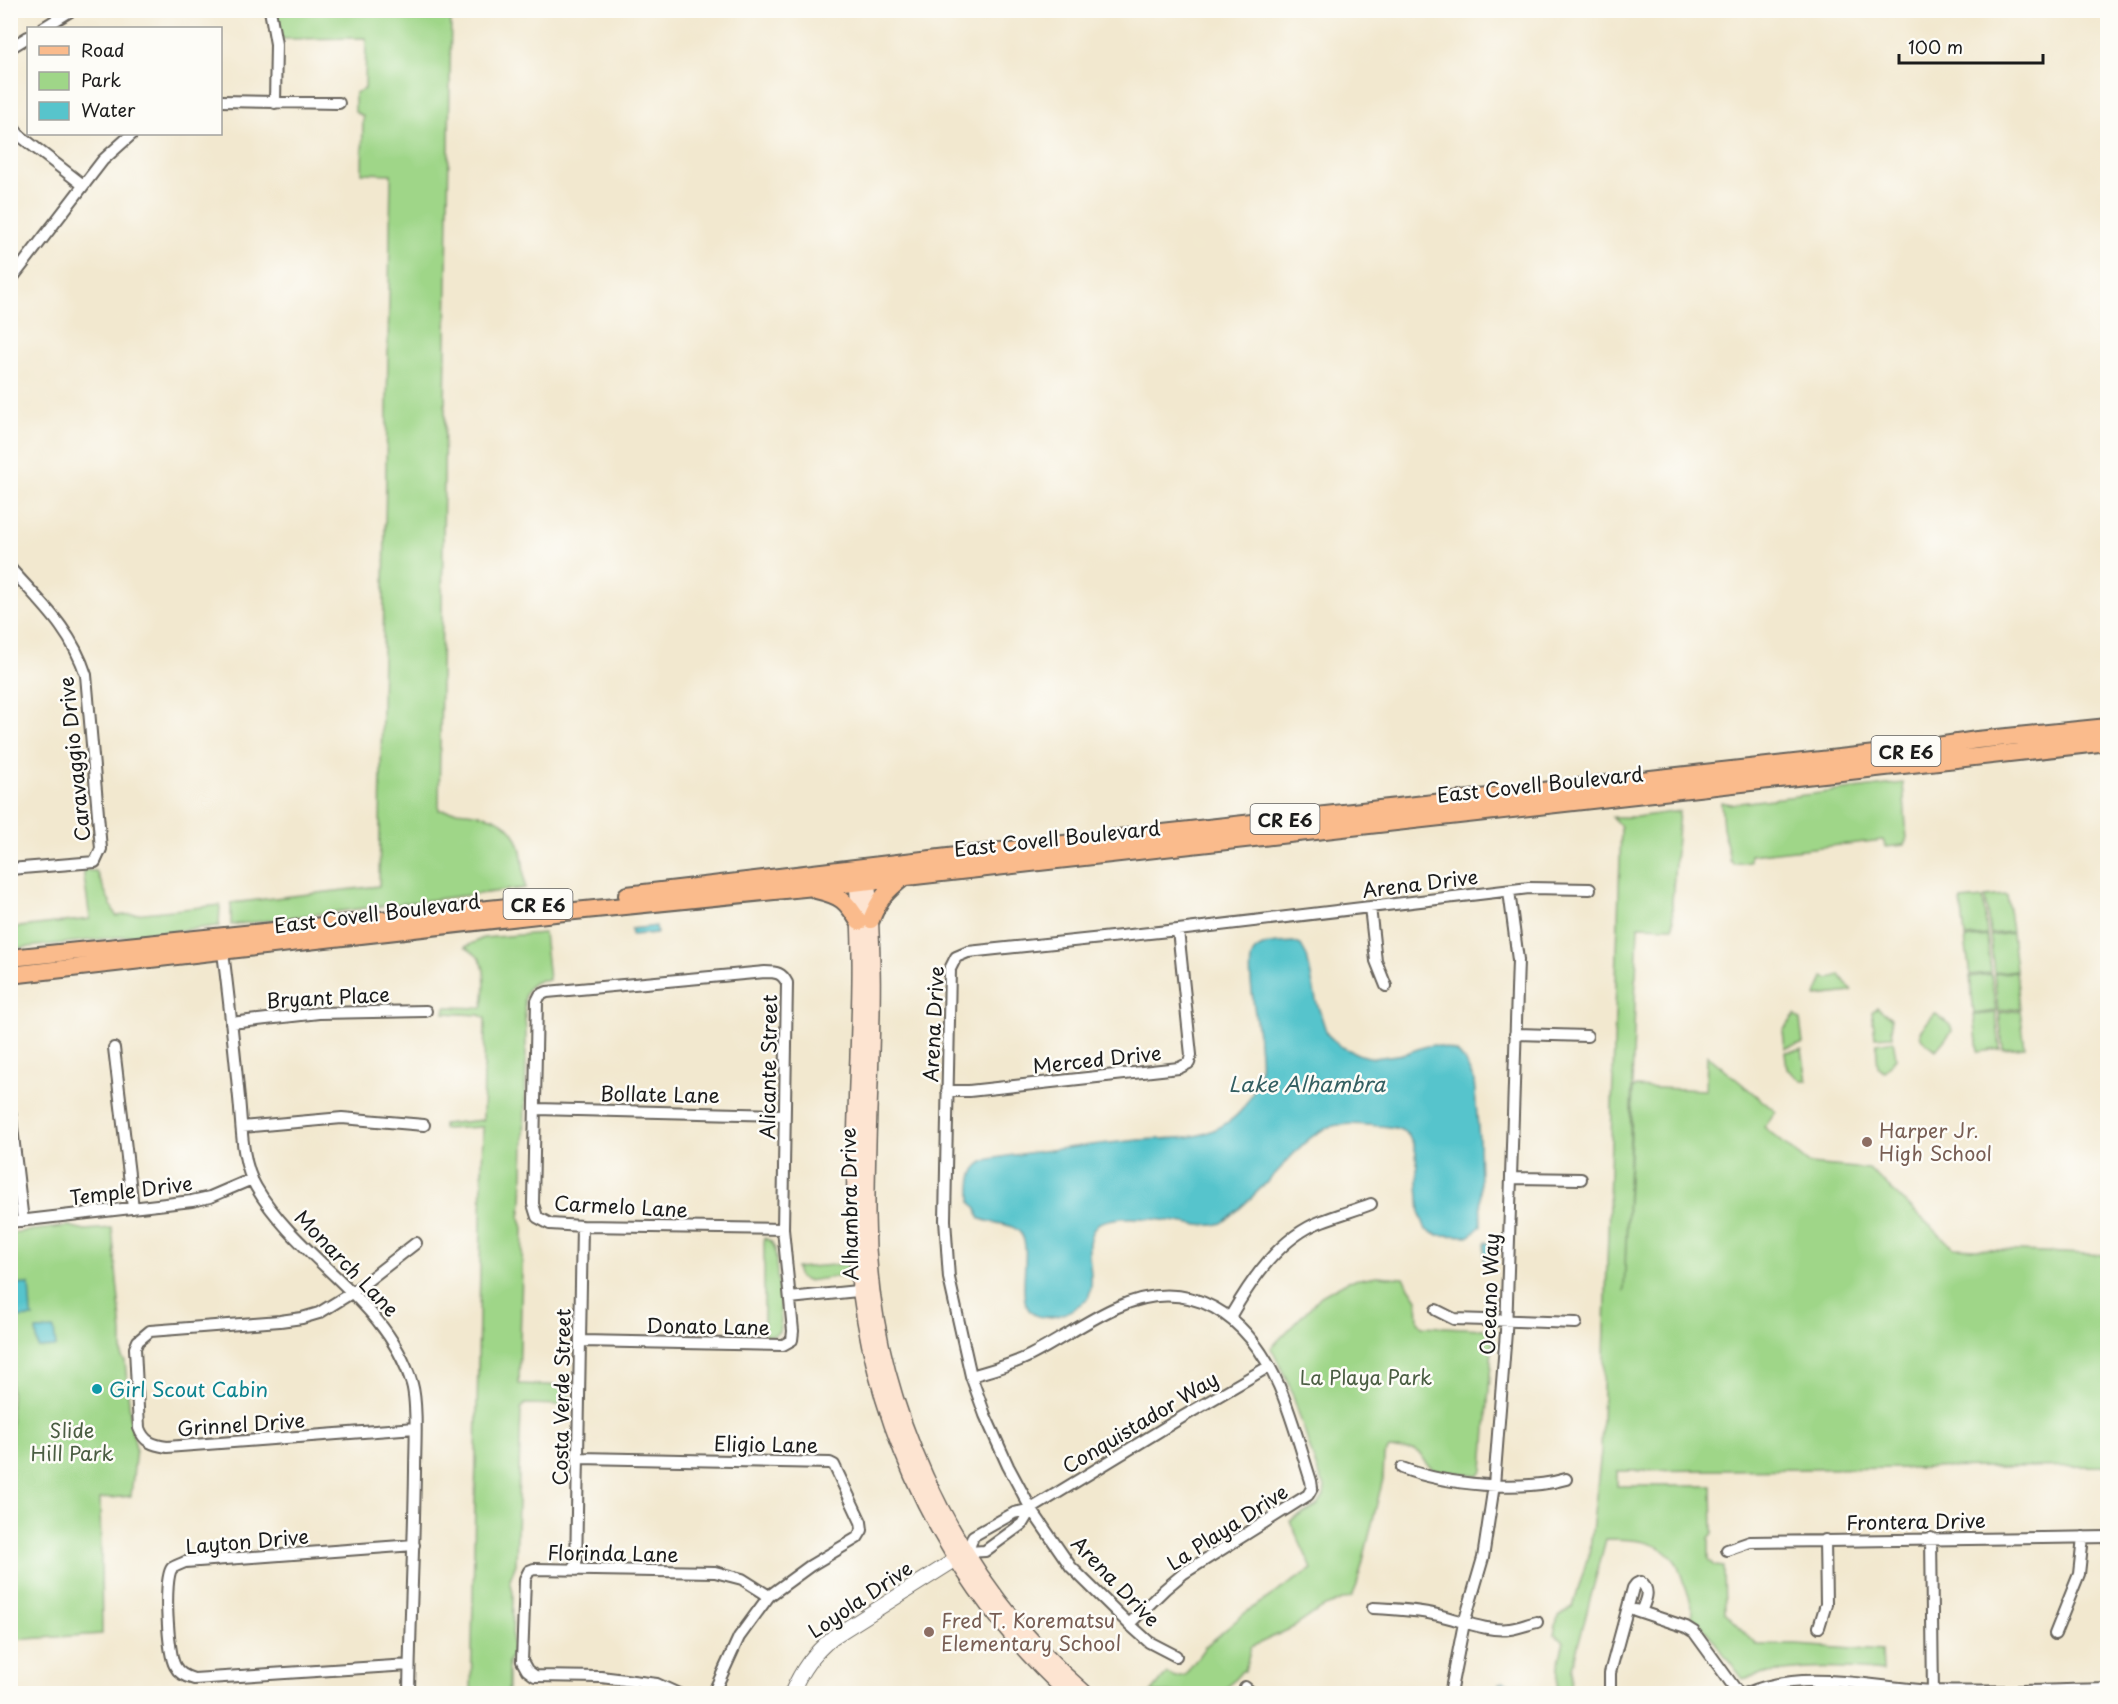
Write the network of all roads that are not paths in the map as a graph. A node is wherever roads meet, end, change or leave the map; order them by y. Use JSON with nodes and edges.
{"nodes":[{"id":1,"x":72,"y":10,"type":"edge"},
{"id":2,"x":270,"y":10,"type":"edge"},
{"id":3,"x":45,"y":27,"type":"edge"},
{"id":4,"x":27,"y":38,"type":"edge"},
{"id":5,"x":10,"y":48,"type":"edge"},
{"id":6,"x":222,"y":101,"type":"edge"},
{"id":7,"x":275,"y":103,"type":"junction"},
{"id":8,"x":339,"y":103,"type":"dead end"},
{"id":9,"x":10,"y":124,"type":"edge"},
{"id":10,"x":131,"y":135,"type":"edge"},
{"id":11,"x":83,"y":185,"type":"junction"},
{"id":12,"x":13,"y":273,"type":"edge"},
{"id":13,"x":10,"y":568,"type":"edge"},
{"id":14,"x":2108,"y":727,"type":"edge"},
{"id":15,"x":2108,"y":742,"type":"edge"},
{"id":16,"x":10,"y":868,"type":"edge"},
{"id":17,"x":861,"y":874,"type":"junction"},
{"id":18,"x":904,"y":876,"type":"junction"},
{"id":19,"x":804,"y":888,"type":"junction"},
{"id":20,"x":1590,"y":889,"type":"dead end"},
{"id":21,"x":1509,"y":891,"type":"junction"},
{"id":22,"x":1370,"y":907,"type":"junction"},
{"id":23,"x":865,"y":921,"type":"junction"},
{"id":24,"x":1178,"y":930,"type":"junction"},
{"id":25,"x":222,"y":943,"type":"junction"},
{"id":26,"x":10,"y":958,"type":"edge"},
{"id":27,"x":10,"y":975,"type":"edge"},
{"id":28,"x":1386,"y":986,"type":"dead end"},
{"id":29,"x":540,"y":995,"type":"joint"},
{"id":30,"x":426,"y":1011,"type":"dead end"},
{"id":31,"x":231,"y":1023,"type":"junction"},
{"id":32,"x":1515,"y":1034,"type":"junction"},
{"id":33,"x":1587,"y":1036,"type":"dead end"},
{"id":34,"x":114,"y":1048,"type":"dead end"},
{"id":35,"x":947,"y":1091,"type":"junction"},
{"id":36,"x":536,"y":1109,"type":"junction"},
{"id":37,"x":10,"y":1110,"type":"edge"},
{"id":38,"x":784,"y":1115,"type":"junction"},
{"id":39,"x":424,"y":1125,"type":"dead end"},
{"id":40,"x":242,"y":1127,"type":"junction"},
{"id":41,"x":1511,"y":1178,"type":"junction"},
{"id":42,"x":252,"y":1179,"type":"junction"},
{"id":43,"x":1581,"y":1179,"type":"dead end"},
{"id":44,"x":1371,"y":1204,"type":"dead end"},
{"id":45,"x":133,"y":1208,"type":"junction"},
{"id":46,"x":23,"y":1221,"type":"junction"},
{"id":47,"x":10,"y":1222,"type":"edge"},
{"id":48,"x":582,"y":1226,"type":"junction"},
{"id":49,"x":783,"y":1229,"type":"junction"},
{"id":50,"x":416,"y":1243,"type":"dead end"},
{"id":51,"x":866,"y":1291,"type":"junction"},
{"id":52,"x":352,"y":1292,"type":"junction"},
{"id":53,"x":790,"y":1298,"type":"junction"},
{"id":54,"x":1436,"y":1310,"type":"dead end"},
{"id":55,"x":1230,"y":1317,"type":"junction"},
{"id":56,"x":1507,"y":1321,"type":"junction"},
{"id":57,"x":1576,"y":1323,"type":"dead end"},
{"id":58,"x":581,"y":1341,"type":"junction"},
{"id":59,"x":1268,"y":1367,"type":"junction"},
{"id":60,"x":971,"y":1376,"type":"junction"},
{"id":61,"x":415,"y":1428,"type":"junction"},
{"id":62,"x":579,"y":1458,"type":"junction"},
{"id":63,"x":1402,"y":1468,"type":"dead end"},
{"id":64,"x":1566,"y":1479,"type":"dead end"},
{"id":65,"x":1494,"y":1485,"type":"junction"},
{"id":66,"x":1031,"y":1509,"type":"junction"},
{"id":67,"x":2084,"y":1537,"type":"junction"},
{"id":68,"x":2108,"y":1537,"type":"edge"},
{"id":69,"x":1931,"y":1538,"type":"junction"},
{"id":70,"x":1825,"y":1540,"type":"junction"},
{"id":71,"x":414,"y":1545,"type":"junction"},
{"id":72,"x":1727,"y":1550,"type":"dead end"},
{"id":73,"x":962,"y":1556,"type":"junction"},
{"id":74,"x":576,"y":1570,"type":"junction"},
{"id":75,"x":769,"y":1596,"type":"junction"},
{"id":76,"x":1373,"y":1608,"type":"dead end"},
{"id":77,"x":1629,"y":1608,"type":"junction"},
{"id":78,"x":1641,"y":1611,"type":"junction"},
{"id":79,"x":1537,"y":1622,"type":"dead end"},
{"id":80,"x":1464,"y":1623,"type":"junction"},
{"id":81,"x":1129,"y":1624,"type":"junction"},
{"id":82,"x":1819,"y":1627,"type":"dead end"},
{"id":83,"x":2055,"y":1634,"type":"dead end"},
{"id":84,"x":1176,"y":1656,"type":"dead end"},
{"id":85,"x":409,"y":1665,"type":"junction"},
{"id":86,"x":1817,"y":1681,"type":"junction"},
{"id":87,"x":2108,"y":1689,"type":"edge"},
{"id":88,"x":1934,"y":1692,"type":"edge"},
{"id":89,"x":2040,"y":1692,"type":"edge"},
{"id":90,"x":409,"y":1694,"type":"edge"},
{"id":91,"x":679,"y":1694,"type":"edge"},
{"id":92,"x":713,"y":1694,"type":"edge"},
{"id":93,"x":791,"y":1694,"type":"edge"},
{"id":94,"x":1069,"y":1694,"type":"edge"},
{"id":95,"x":1086,"y":1694,"type":"edge"},
{"id":96,"x":1450,"y":1694,"type":"edge"},
{"id":97,"x":1610,"y":1694,"type":"edge"},
{"id":98,"x":1739,"y":1694,"type":"edge"},
{"id":99,"x":1745,"y":1694,"type":"edge"},
{"id":100,"x":1817,"y":1694,"type":"edge"}],
"edges":[{"from":1,"to":3,"type":"street"},
{"from":2,"to":7,"type":"street"},
{"from":4,"to":5,"type":"street"},
{"from":6,"to":7,"type":"street"},
{"from":7,"to":8,"type":"street"},
{"from":9,"to":11,"type":"street"},
{"from":10,"to":11,"type":"street"},
{"from":11,"to":12,"type":"street"},
{"from":13,"to":16,"type":"street","name":"Caravaggio Drive"},
{"from":14,"to":17,"type":"main road","name":"East Covell Boulevard","number":"CR E6"},
{"from":15,"to":18,"type":"main road","name":"East Covell Boulevard","number":"CR E6"},
{"from":17,"to":18,"type":"main road","name":"East Covell Boulevard","number":"CR E6"},
{"from":17,"to":19,"type":"main road","name":"East Covell Boulevard","number":"CR E6"},
{"from":17,"to":23,"type":"main road","name":"Alhambra Drive"},
{"from":17,"to":25,"type":"main road","name":"East Covell Boulevard","number":"CR E6"},
{"from":18,"to":23,"type":"main road"},
{"from":19,"to":23,"type":"main road"},
{"from":19,"to":25,"type":"main road","name":"East Covell Boulevard","number":"CR E6"},
{"from":20,"to":21,"type":"street","name":"Arena Drive"},
{"from":21,"to":22,"type":"street","name":"Arena Drive"},
{"from":21,"to":32,"type":"street","name":"Oceano Way"},
{"from":22,"to":24,"type":"street","name":"Arena Drive"},
{"from":22,"to":28,"type":"street"},
{"from":23,"to":51,"type":"main road","name":"Alhambra Drive"},
{"from":24,"to":35,"type":"street","name":"Arena Drive"},
{"from":24,"to":35,"type":"street","name":"Merced Drive"},
{"from":25,"to":26,"type":"main road","name":"East Covell Boulevard","number":"CR E6"},
{"from":25,"to":27,"type":"main road","name":"East Covell Boulevard","number":"CR E6"},
{"from":25,"to":31,"type":"street","name":"Monarch Lane"},
{"from":29,"to":36,"type":"street","name":"Carmelo Lane"},
{"from":29,"to":38,"type":"street","name":"Alicante Street"},
{"from":30,"to":31,"type":"street","name":"Bryant Place"},
{"from":31,"to":40,"type":"street","name":"Monarch Lane"},
{"from":32,"to":33,"type":"street"},
{"from":32,"to":41,"type":"street","name":"Oceano Way"},
{"from":34,"to":45,"type":"street"},
{"from":35,"to":60,"type":"street","name":"Arena Drive"},
{"from":36,"to":38,"type":"street","name":"Bollate Lane"},
{"from":36,"to":48,"type":"street","name":"Carmelo Lane"},
{"from":37,"to":46,"type":"street"},
{"from":38,"to":49,"type":"street","name":"Alicante Street"},
{"from":39,"to":40,"type":"street"},
{"from":40,"to":42,"type":"street","name":"Monarch Lane"},
{"from":41,"to":43,"type":"street"},
{"from":41,"to":56,"type":"street","name":"Oceano Way"},
{"from":42,"to":45,"type":"street","name":"Temple Drive"},
{"from":42,"to":52,"type":"street","name":"Monarch Lane"},
{"from":44,"to":55,"type":"street"},
{"from":45,"to":46,"type":"street","name":"Temple Drive"},
{"from":46,"to":47,"type":"street","name":"Temple Drive"},
{"from":48,"to":49,"type":"street","name":"Carmelo Lane"},
{"from":48,"to":58,"type":"street","name":"Costa Verde Street"},
{"from":49,"to":53,"type":"street","name":"Alicante Street"},
{"from":50,"to":52,"type":"street"},
{"from":51,"to":53,"type":"street"},
{"from":51,"to":73,"type":"main road","name":"Alhambra Drive"},
{"from":52,"to":61,"type":"street","name":"Monarch Lane"},
{"from":52,"to":61,"type":"street","name":"Grinnel Drive"},
{"from":53,"to":58,"type":"street","name":"Donato Lane"},
{"from":54,"to":56,"type":"street"},
{"from":55,"to":59,"type":"street","name":"La Playa Drive"},
{"from":55,"to":60,"type":"street","name":"La Playa Drive"},
{"from":56,"to":57,"type":"street"},
{"from":56,"to":65,"type":"street","name":"Oceano Way"},
{"from":58,"to":62,"type":"street","name":"Costa Verde Street"},
{"from":59,"to":66,"type":"street","name":"Conquistador Way"},
{"from":59,"to":81,"type":"street","name":"La Playa Drive"},
{"from":60,"to":66,"type":"street","name":"Arena Drive"},
{"from":61,"to":71,"type":"street","name":"Monarch Lane"},
{"from":62,"to":74,"type":"street","name":"Costa Verde Street"},
{"from":62,"to":75,"type":"street","name":"Eligio Lane"},
{"from":63,"to":65,"type":"street"},
{"from":64,"to":65,"type":"street"},
{"from":65,"to":80,"type":"street","name":"Oceano Way"},
{"from":66,"to":73,"type":"street","name":"Conquistador Way"},
{"from":66,"to":73,"type":"street","name":"Conquistador Way"},
{"from":66,"to":81,"type":"street","name":"Arena Drive"},
{"from":67,"to":68,"type":"street","name":"Frontera Drive"},
{"from":67,"to":69,"type":"street","name":"Frontera Drive"},
{"from":67,"to":83,"type":"street"},
{"from":69,"to":70,"type":"street","name":"Frontera Drive"},
{"from":69,"to":88,"type":"street"},
{"from":70,"to":72,"type":"street","name":"Frontera Drive"},
{"from":70,"to":82,"type":"street"},
{"from":71,"to":85,"type":"street","name":"Monarch Lane"},
{"from":71,"to":85,"type":"street","name":"Layton Drive"},
{"from":73,"to":93,"type":"street","name":"Loyola Drive"},
{"from":73,"to":94,"type":"main road","name":"Alhambra Drive"},
{"from":73,"to":95,"type":"main road","name":"Alhambra Drive"},
{"from":74,"to":75,"type":"street","name":"Florinda Lane"},
{"from":74,"to":91,"type":"street","name":"Florinda Lane"},
{"from":75,"to":92,"type":"street","name":"Eligio Lane"},
{"from":76,"to":80,"type":"street"},
{"from":77,"to":78,"type":"street"},
{"from":77,"to":78,"type":"street"},
{"from":77,"to":97,"type":"street"},
{"from":78,"to":98,"type":"street"},
{"from":79,"to":80,"type":"street"},
{"from":80,"to":96,"type":"street","name":"Oceano Way"},
{"from":81,"to":84,"type":"street","name":"Arena Drive"},
{"from":85,"to":90,"type":"street","name":"Monarch Lane"},
{"from":86,"to":88,"type":"street"},
{"from":86,"to":99,"type":"street"},
{"from":86,"to":100,"type":"street"},
{"from":87,"to":89,"type":"street"},
{"from":88,"to":89,"type":"street"}]}
